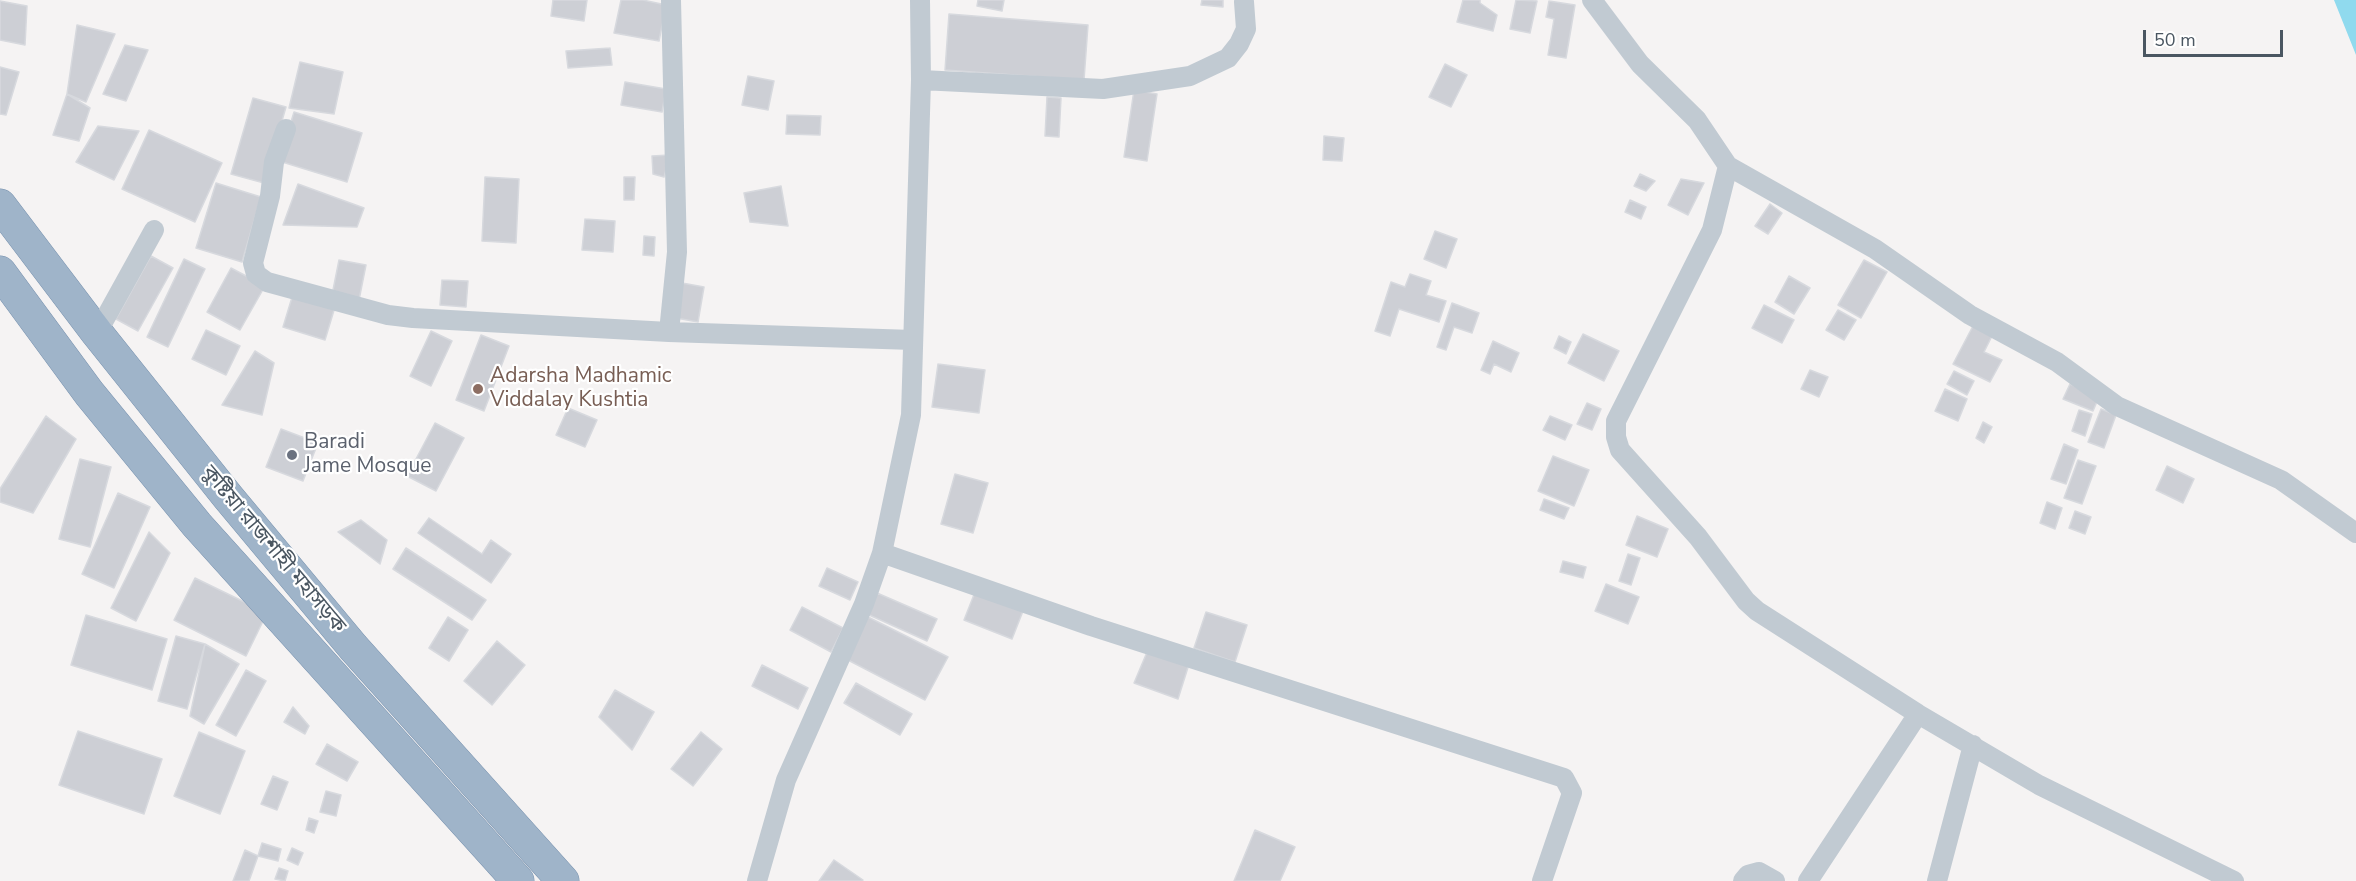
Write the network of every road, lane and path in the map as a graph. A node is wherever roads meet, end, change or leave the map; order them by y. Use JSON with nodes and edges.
{"nodes":[{"id":1,"x":671,"y":0,"type":"edge"},
{"id":2,"x":920,"y":0,"type":"edge"},
{"id":3,"x":1592,"y":0,"type":"edge"},
{"id":4,"x":1244,"y":2,"type":"dead end"},
{"id":5,"x":921,"y":80,"type":"junction"},
{"id":6,"x":286,"y":129,"type":"dead end"},
{"id":7,"x":1728,"y":166,"type":"junction"},
{"id":8,"x":0,"y":205,"type":"edge"},
{"id":9,"x":154,"y":230,"type":"dead end"},
{"id":10,"x":0,"y":272,"type":"edge"},
{"id":11,"x":669,"y":332,"type":"junction"},
{"id":12,"x":97,"y":333,"type":"junction"},
{"id":13,"x":913,"y":340,"type":"junction"},
{"id":14,"x":127,"y":371,"type":"junction"},
{"id":15,"x":89,"y":393,"type":"junction"},
{"id":16,"x":2356,"y":533,"type":"edge"},
{"id":17,"x":882,"y":553,"type":"junction"},
{"id":18,"x":1918,"y":714,"type":"junction"},
{"id":19,"x":1973,"y":745,"type":"junction"},
{"id":20,"x":518,"y":881,"type":"edge"},
{"id":21,"x":563,"y":881,"type":"edge"},
{"id":22,"x":757,"y":881,"type":"edge"},
{"id":23,"x":1542,"y":881,"type":"edge"},
{"id":24,"x":1743,"y":881,"type":"edge"},
{"id":25,"x":1775,"y":881,"type":"edge"},
{"id":26,"x":1808,"y":881,"type":"edge"},
{"id":27,"x":1937,"y":881,"type":"edge"},
{"id":28,"x":2234,"y":881,"type":"edge"}],
"edges":[{"from":1,"to":11,"type":"street"},
{"from":2,"to":5,"type":"street"},
{"from":3,"to":7,"type":"street"},
{"from":4,"to":5,"type":"street"},
{"from":5,"to":13,"type":"street"},
{"from":6,"to":11,"type":"street"},
{"from":7,"to":16,"type":"street"},
{"from":7,"to":18,"type":"street"},
{"from":8,"to":12,"type":"highway","name":"কুষ্টিয়া রাজশাহী মহাসড়ক"},
{"from":9,"to":12,"type":"street"},
{"from":10,"to":15,"type":"highway","name":"কুষ্টিয়া রাজশাহী মহাসড়ক"},
{"from":11,"to":13,"type":"street"},
{"from":12,"to":14,"type":"highway","name":"কুষ্টিয়া রাজশাহী মহাসড়ক"},
{"from":13,"to":17,"type":"street"},
{"from":14,"to":15,"type":"highway"},
{"from":14,"to":21,"type":"highway","name":"কুষ্টিয়া রাজশাহী মহাসড়ক"},
{"from":15,"to":20,"type":"highway","name":"কুষ্টিয়া রাজশাহী মহাসড়ক"},
{"from":17,"to":22,"type":"street"},
{"from":17,"to":23,"type":"street"},
{"from":18,"to":19,"type":"street"},
{"from":18,"to":26,"type":"street"},
{"from":19,"to":27,"type":"street"},
{"from":19,"to":28,"type":"street"},
{"from":24,"to":25,"type":"street"}]}
